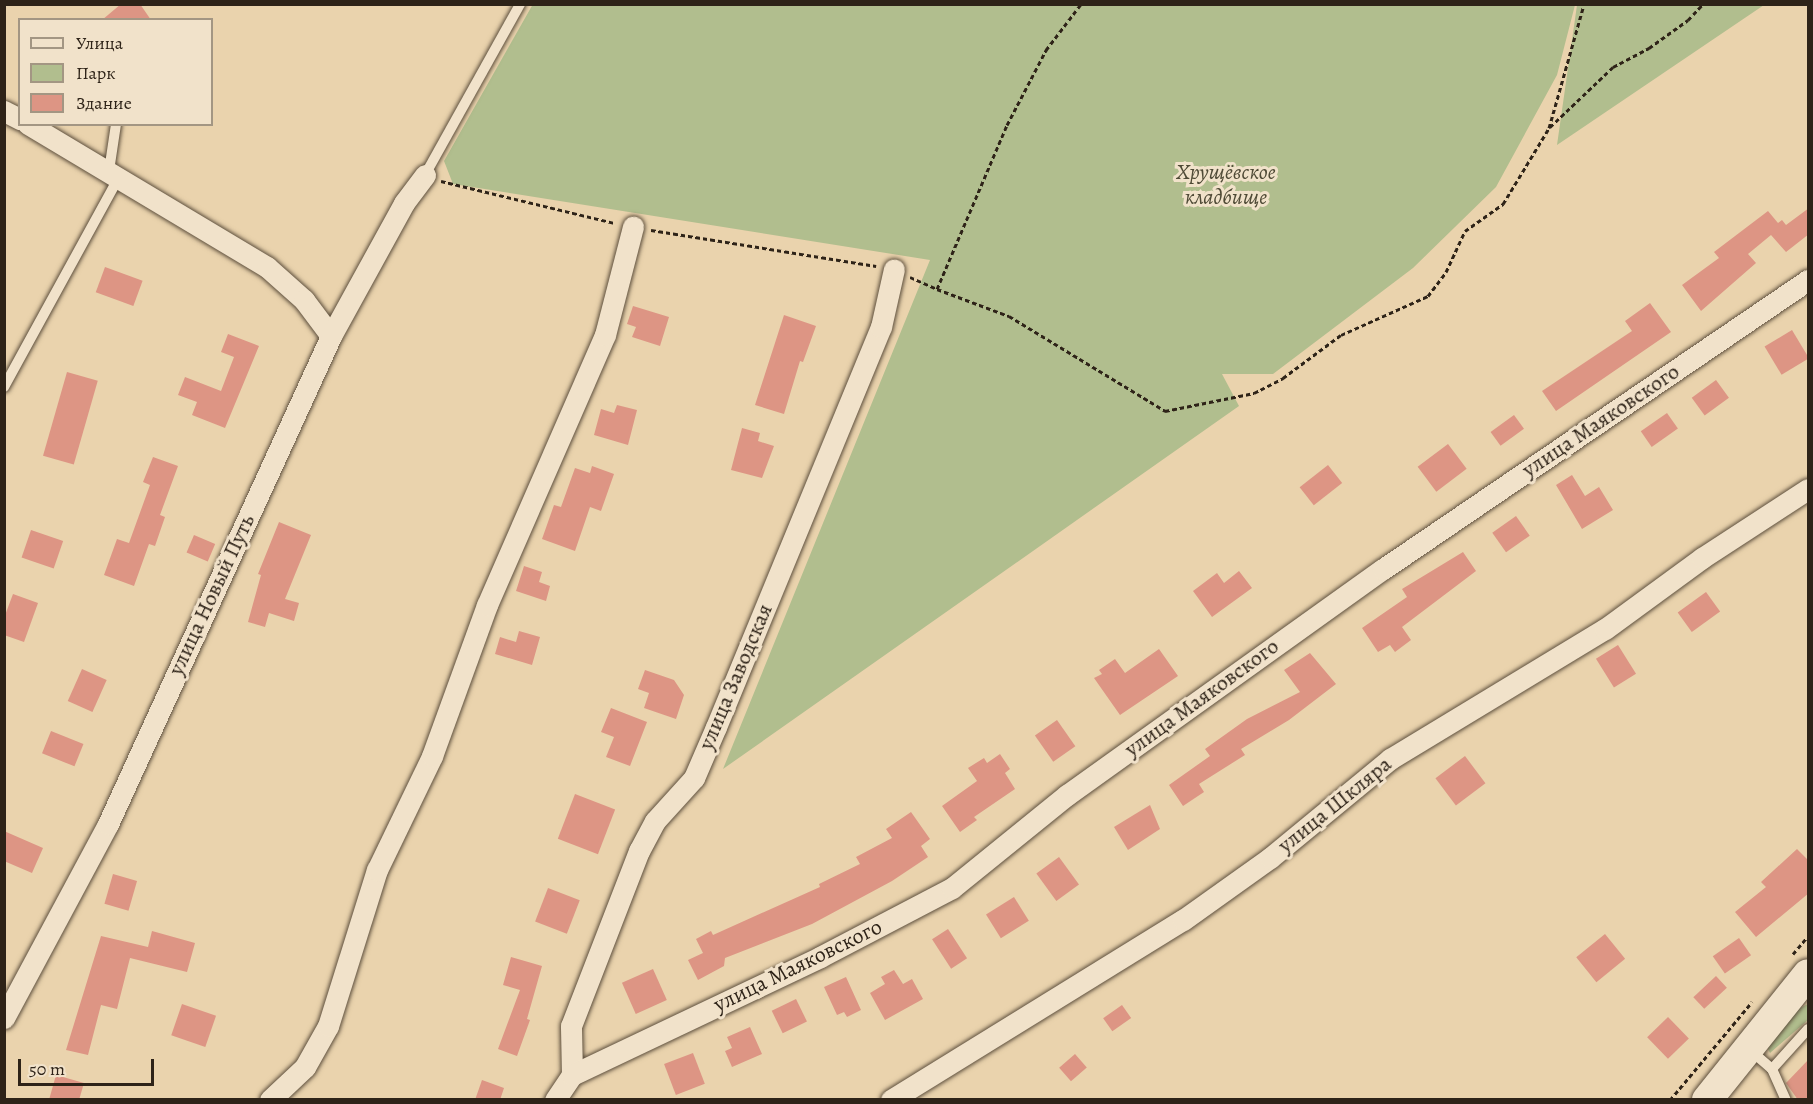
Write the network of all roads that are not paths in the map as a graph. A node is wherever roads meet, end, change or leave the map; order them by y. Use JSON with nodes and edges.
{"nodes":[{"id":1,"x":520,"y":4,"type":"edge"},
{"id":2,"x":4,"y":111,"type":"edge"},
{"id":3,"x":18,"y":118,"type":"edge"},
{"id":4,"x":31,"y":126,"type":"edge"},
{"id":5,"x":116,"y":126,"type":"edge"},
{"id":6,"x":114,"y":174,"type":"junction"},
{"id":7,"x":425,"y":176,"type":"joint"},
{"id":8,"x":633,"y":227,"type":"road end"},
{"id":9,"x":894,"y":269,"type":"road end"},
{"id":10,"x":1808,"y":281,"type":"edge"},
{"id":11,"x":331,"y":336,"type":"junction"},
{"id":12,"x":4,"y":387,"type":"edge"},
{"id":13,"x":1809,"y":489,"type":"edge"},
{"id":14,"x":1797,"y":969,"type":"edge"},
{"id":15,"x":4,"y":1018,"type":"edge"},
{"id":16,"x":1809,"y":1029,"type":"edge"},
{"id":17,"x":1746,"y":1047,"type":"junction"},
{"id":18,"x":1772,"y":1069,"type":"junction"},
{"id":19,"x":572,"y":1075,"type":"junction"},
{"id":20,"x":270,"y":1100,"type":"edge"},
{"id":21,"x":555,"y":1100,"type":"edge"},
{"id":22,"x":891,"y":1100,"type":"edge"},
{"id":23,"x":1707,"y":1100,"type":"edge"},
{"id":24,"x":1786,"y":1100,"type":"edge"}],
"edges":[{"from":1,"to":7,"type":"lane"},
{"from":2,"to":3,"type":"street"},
{"from":4,"to":6,"type":"street"},
{"from":5,"to":6,"type":"lane"},
{"from":6,"to":11,"type":"street"},
{"from":6,"to":12,"type":"lane"},
{"from":7,"to":11,"type":"street","name":"улица Новый Путь"},
{"from":8,"to":20,"type":"street"},
{"from":9,"to":19,"type":"street","name":"улица Заводская"},
{"from":10,"to":19,"type":"street","name":"улица Маяковского"},
{"from":11,"to":15,"type":"street","name":"улица Новый Путь"},
{"from":13,"to":22,"type":"street","name":"улица Шкляра"},
{"from":14,"to":17,"type":"main road"},
{"from":16,"to":18,"type":"lane"},
{"from":17,"to":18,"type":"lane"},
{"from":17,"to":23,"type":"main road"},
{"from":18,"to":24,"type":"lane"},
{"from":19,"to":21,"type":"street"}]}
